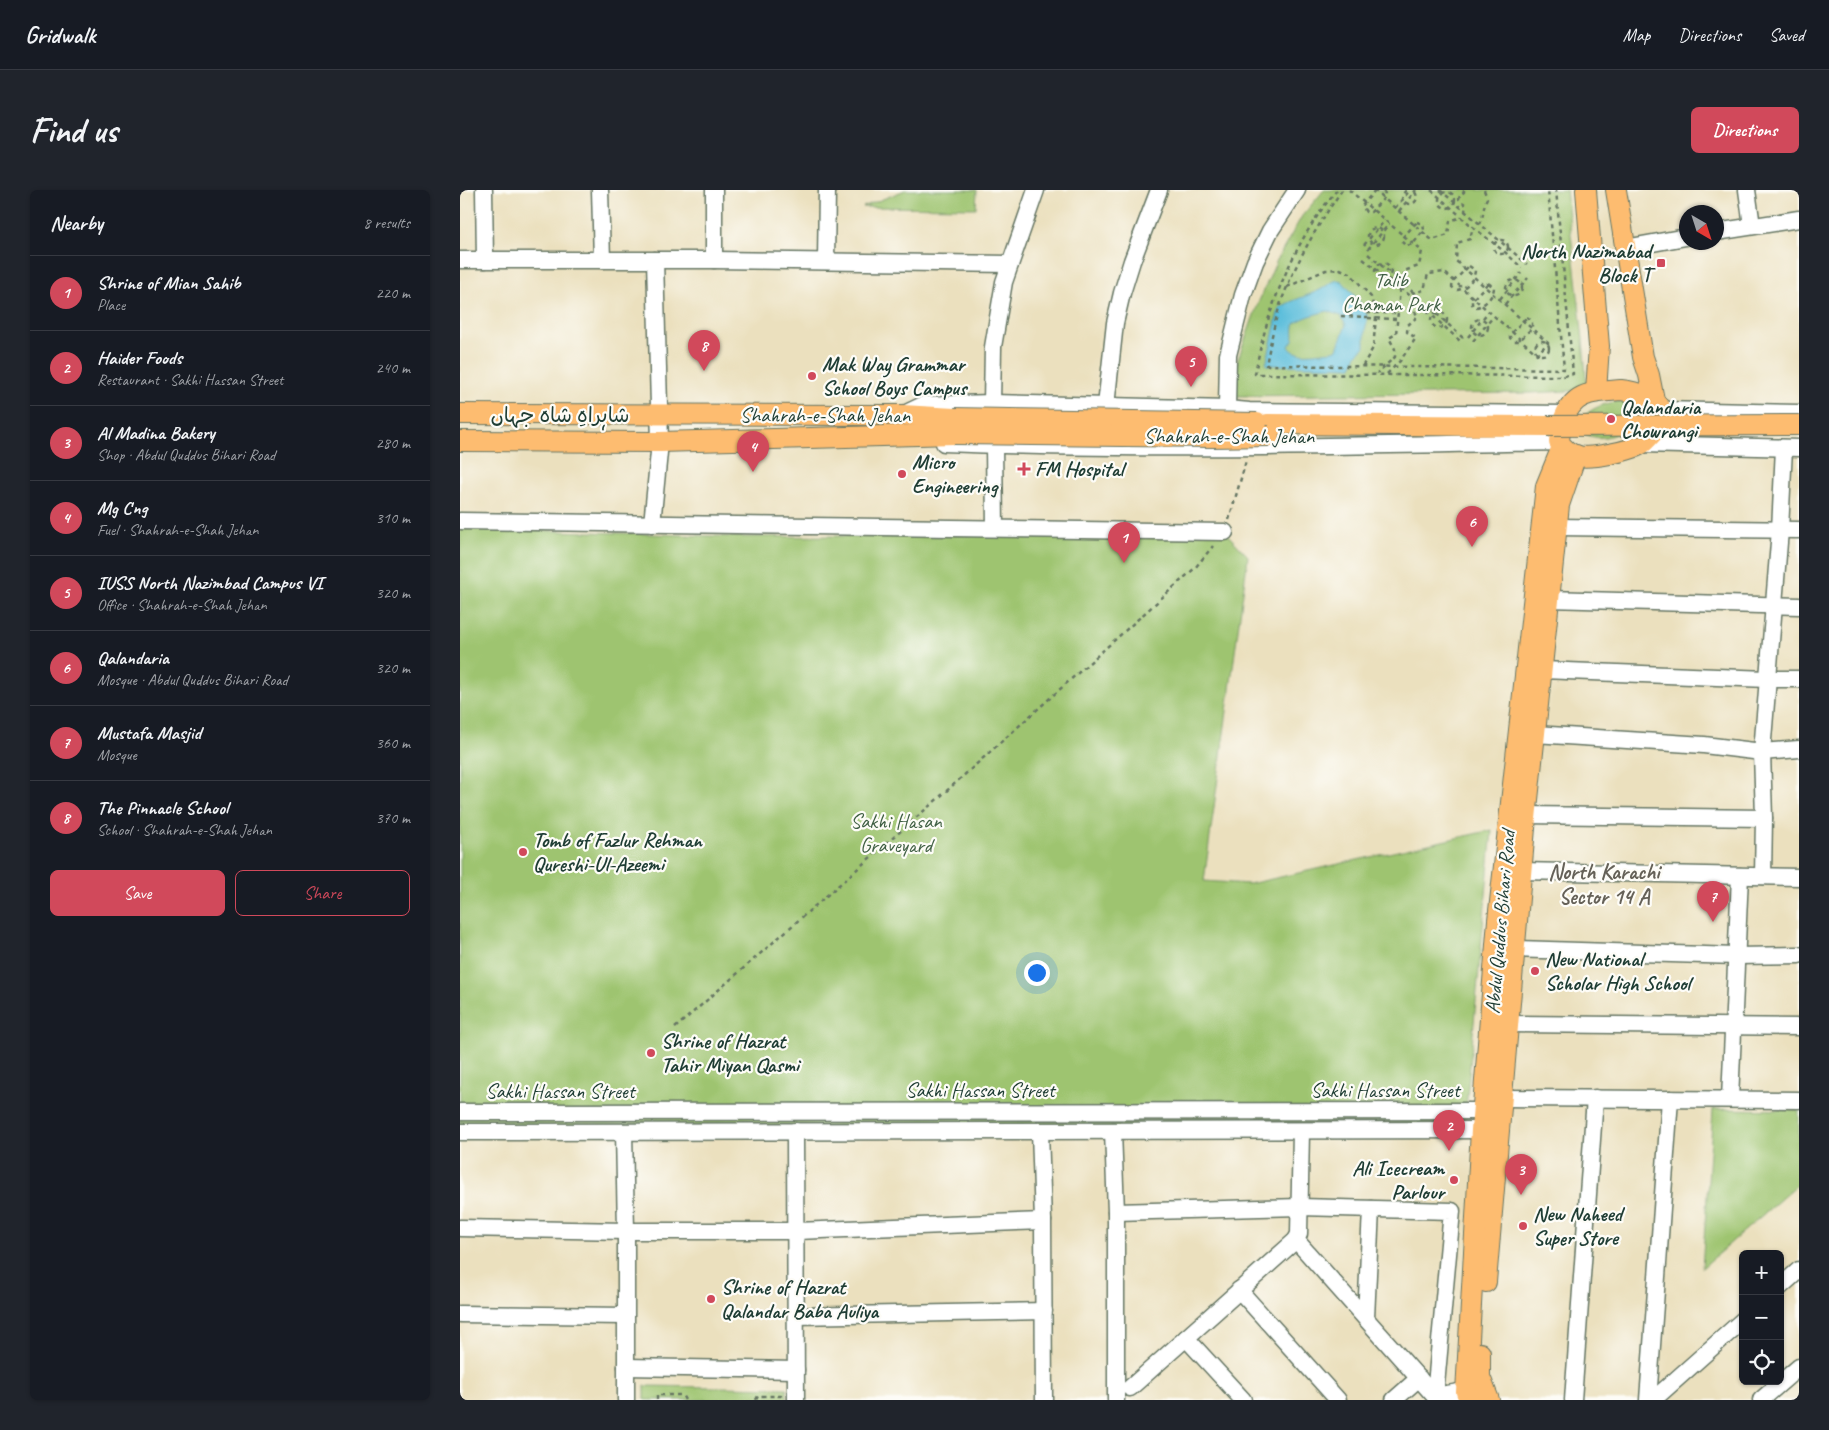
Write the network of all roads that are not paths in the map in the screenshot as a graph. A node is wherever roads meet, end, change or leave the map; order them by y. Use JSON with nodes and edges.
{"nodes":[{"id":1,"x":484,"y":190,"type":"edge"},
{"id":2,"x":600,"y":190,"type":"edge"},
{"id":3,"x":714,"y":190,"type":"edge"},
{"id":4,"x":827,"y":190,"type":"edge"},
{"id":5,"x":1036,"y":190,"type":"edge"},
{"id":6,"x":1159,"y":190,"type":"edge"},
{"id":7,"x":1297,"y":190,"type":"edge"},
{"id":8,"x":1747,"y":190,"type":"edge"},
{"id":9,"x":1616,"y":192,"type":"edge"},
{"id":10,"x":1587,"y":193,"type":"edge"},
{"id":11,"x":1799,"y":219,"type":"edge"},
{"id":12,"x":1752,"y":226,"type":"junction"},
{"id":13,"x":1724,"y":231,"type":"edge"},
{"id":14,"x":1679,"y":239,"type":"edge"},
{"id":15,"x":1626,"y":248,"type":"junction"},
{"id":16,"x":460,"y":260,"type":"edge"},
{"id":17,"x":485,"y":260,"type":"junction"},
{"id":18,"x":602,"y":260,"type":"junction"},
{"id":19,"x":655,"y":260,"type":"junction"},
{"id":20,"x":714,"y":260,"type":"junction"},
{"id":21,"x":826,"y":261,"type":"junction"},
{"id":22,"x":1010,"y":264,"type":"junction"},
{"id":23,"x":1596,"y":392,"type":"junction"},
{"id":24,"x":992,"y":403,"type":"junction"},
{"id":25,"x":1658,"y":405,"type":"junction"},
{"id":26,"x":1106,"y":406,"type":"junction"},
{"id":27,"x":1227,"y":409,"type":"junction"},
{"id":28,"x":1249,"y":411,"type":"junction"},
{"id":29,"x":1799,"y":413,"type":"edge"},
{"id":30,"x":460,"y":414,"type":"edge"},
{"id":31,"x":1566,"y":414,"type":"junction"},
{"id":32,"x":660,"y":415,"type":"junction"},
{"id":33,"x":902,"y":415,"type":"junction"},
{"id":34,"x":1799,"y":425,"type":"edge"},
{"id":35,"x":954,"y":426,"type":"junction"},
{"id":36,"x":922,"y":434,"type":"junction"},
{"id":37,"x":460,"y":441,"type":"edge"},
{"id":38,"x":660,"y":442,"type":"junction"},
{"id":39,"x":1642,"y":444,"type":"junction"},
{"id":40,"x":994,"y":445,"type":"junction"},
{"id":41,"x":1794,"y":445,"type":"edge"},
{"id":42,"x":1248,"y":447,"type":"junction"},
{"id":43,"x":1566,"y":448,"type":"junction"},
{"id":44,"x":460,"y":521,"type":"edge"},
{"id":45,"x":652,"y":524,"type":"junction"},
{"id":46,"x":1557,"y":527,"type":"junction"},
{"id":47,"x":995,"y":528,"type":"junction"},
{"id":48,"x":1780,"y":530,"type":"junction"},
{"id":49,"x":1799,"y":530,"type":"edge"},
{"id":50,"x":1225,"y":532,"type":"road end"},
{"id":51,"x":1549,"y":599,"type":"junction"},
{"id":52,"x":1774,"y":606,"type":"junction"},
{"id":53,"x":1799,"y":606,"type":"edge"},
{"id":54,"x":1542,"y":670,"type":"junction"},
{"id":55,"x":1767,"y":679,"type":"junction"},
{"id":56,"x":1799,"y":679,"type":"edge"},
{"id":57,"x":1535,"y":734,"type":"junction"},
{"id":58,"x":1799,"y":749,"type":"edge"},
{"id":59,"x":1762,"y":752,"type":"junction"},
{"id":60,"x":1526,"y":815,"type":"junction"},
{"id":61,"x":1764,"y":818,"type":"junction"},
{"id":62,"x":1521,"y":871,"type":"junction"},
{"id":63,"x":1740,"y":876,"type":"junction"},
{"id":64,"x":1763,"y":876,"type":"junction"},
{"id":65,"x":1799,"y":876,"type":"edge"},
{"id":66,"x":1514,"y":949,"type":"junction"},
{"id":67,"x":1799,"y":955,"type":"edge"},
{"id":68,"x":1736,"y":956,"type":"junction"},
{"id":69,"x":1508,"y":1024,"type":"junction"},
{"id":70,"x":1733,"y":1027,"type":"junction"},
{"id":71,"x":1799,"y":1027,"type":"edge"},
{"id":72,"x":1595,"y":1098,"type":"junction"},
{"id":73,"x":1670,"y":1099,"type":"junction"},
{"id":74,"x":1730,"y":1100,"type":"junction"},
{"id":75,"x":1799,"y":1100,"type":"edge"},
{"id":76,"x":460,"y":1112,"type":"edge"},
{"id":77,"x":1493,"y":1116,"type":"junction"},
{"id":78,"x":795,"y":1131,"type":"junction"},
{"id":79,"x":1040,"y":1131,"type":"junction"},
{"id":80,"x":1113,"y":1131,"type":"junction"},
{"id":81,"x":1301,"y":1131,"type":"junction"},
{"id":82,"x":460,"y":1132,"type":"edge"},
{"id":83,"x":624,"y":1132,"type":"junction"},
{"id":84,"x":1300,"y":1207,"type":"junction"},
{"id":85,"x":1371,"y":1209,"type":"junction"},
{"id":86,"x":1116,"y":1212,"type":"junction"},
{"id":87,"x":1043,"y":1221,"type":"junction"},
{"id":88,"x":460,"y":1228,"type":"edge"},
{"id":89,"x":626,"y":1231,"type":"junction"},
{"id":90,"x":797,"y":1231,"type":"junction"},
{"id":91,"x":1296,"y":1240,"type":"junction"},
{"id":92,"x":1799,"y":1270,"type":"edge"},
{"id":93,"x":1784,"y":1283,"type":"edge"},
{"id":94,"x":1239,"y":1290,"type":"junction"},
{"id":95,"x":1044,"y":1311,"type":"junction"},
{"id":96,"x":460,"y":1314,"type":"edge"},
{"id":97,"x":625,"y":1316,"type":"junction"},
{"id":98,"x":796,"y":1316,"type":"junction"},
{"id":99,"x":1366,"y":1318,"type":"junction"},
{"id":100,"x":1739,"y":1324,"type":"edge"},
{"id":101,"x":1186,"y":1338,"type":"junction"},
{"id":102,"x":626,"y":1367,"type":"junction"},
{"id":103,"x":1799,"y":1367,"type":"edge"},
{"id":104,"x":796,"y":1370,"type":"junction"},
{"id":105,"x":1116,"y":1372,"type":"junction"},
{"id":106,"x":1419,"y":1378,"type":"junction"},
{"id":107,"x":1136,"y":1394,"type":"edge"},
{"id":108,"x":1477,"y":1395,"type":"edge"},
{"id":109,"x":1437,"y":1398,"type":"edge"},
{"id":110,"x":626,"y":1400,"type":"edge"},
{"id":111,"x":796,"y":1400,"type":"edge"},
{"id":112,"x":1044,"y":1400,"type":"edge"},
{"id":113,"x":1116,"y":1400,"type":"edge"},
{"id":114,"x":1243,"y":1400,"type":"edge"},
{"id":115,"x":1338,"y":1400,"type":"edge"},
{"id":116,"x":1394,"y":1400,"type":"edge"},
{"id":117,"x":1574,"y":1400,"type":"edge"},
{"id":118,"x":1648,"y":1400,"type":"edge"},
{"id":119,"x":1654,"y":1400,"type":"edge"},
{"id":120,"x":1761,"y":1400,"type":"edge"}],
"edges":[{"from":1,"to":17,"type":"street"},
{"from":2,"to":18,"type":"street"},
{"from":3,"to":20,"type":"street"},
{"from":4,"to":21,"type":"street"},
{"from":5,"to":22,"type":"street"},
{"from":6,"to":26,"type":"street"},
{"from":7,"to":27,"type":"street"},
{"from":8,"to":12,"type":"street"},
{"from":9,"to":10,"type":"main road"},
{"from":9,"to":15,"type":"main road"},
{"from":10,"to":23,"type":"main road"},
{"from":11,"to":12,"type":"street"},
{"from":12,"to":13,"type":"street"},
{"from":14,"to":15,"type":"street"},
{"from":15,"to":25,"type":"main road"},
{"from":16,"to":17,"type":"street"},
{"from":17,"to":18,"type":"street"},
{"from":18,"to":19,"type":"street"},
{"from":19,"to":20,"type":"street"},
{"from":19,"to":32,"type":"street"},
{"from":20,"to":21,"type":"street"},
{"from":21,"to":22,"type":"street"},
{"from":22,"to":24,"type":"street"},
{"from":23,"to":25,"type":"main road"},
{"from":23,"to":31,"type":"main road"},
{"from":24,"to":26,"type":"street"},
{"from":24,"to":33,"type":"street"},
{"from":25,"to":29,"type":"street"},
{"from":25,"to":39,"type":"main road"},
{"from":26,"to":27,"type":"street"},
{"from":27,"to":28,"type":"street"},
{"from":28,"to":31,"type":"street"},
{"from":28,"to":42,"type":"street"},
{"from":30,"to":32,"type":"main road","name":"شاہراہِ شاہ جہاں"},
{"from":31,"to":43,"type":"main road"},
{"from":32,"to":33,"type":"main road","name":"Shahrah-e-Shah Jehan"},
{"from":32,"to":38,"type":"street"},
{"from":33,"to":35,"type":"main road","name":"Shahrah-e-Shah Jehan"},
{"from":34,"to":35,"type":"main road","name":"Shahrah-e-Shah Jehan","bridge":true},
{"from":35,"to":36,"type":"main road","name":"Shahrah-e-Shah Jehan"},
{"from":35,"to":41,"type":"main road","name":"Shahrah-e-Shah Jehan","bridge":true},
{"from":36,"to":38,"type":"main road","name":"Shahrah-e-Shah Jehan"},
{"from":36,"to":40,"type":"street"},
{"from":37,"to":38,"type":"main road","name":"شاہراہِ شاہ جہاں"},
{"from":38,"to":45,"type":"street"},
{"from":39,"to":41,"type":"street"},
{"from":39,"to":43,"type":"main road"},
{"from":40,"to":42,"type":"street"},
{"from":40,"to":47,"type":"street"},
{"from":41,"to":48,"type":"street"},
{"from":42,"to":43,"type":"street"},
{"from":43,"to":46,"type":"main road","name":"Abdul Quddus Bihari Road"},
{"from":43,"to":77,"type":"main road","name":"Abdul Quddus Bihari Road"},
{"from":44,"to":45,"type":"street"},
{"from":45,"to":47,"type":"street"},
{"from":46,"to":48,"type":"street"},
{"from":46,"to":51,"type":"main road","name":"Abdul Quddus Bihari Road"},
{"from":47,"to":50,"type":"street"},
{"from":48,"to":49,"type":"street"},
{"from":48,"to":52,"type":"street"},
{"from":51,"to":52,"type":"street"},
{"from":51,"to":54,"type":"main road","name":"Abdul Quddus Bihari Road"},
{"from":52,"to":53,"type":"street"},
{"from":52,"to":55,"type":"street"},
{"from":54,"to":55,"type":"street"},
{"from":54,"to":57,"type":"main road","name":"Abdul Quddus Bihari Road"},
{"from":55,"to":56,"type":"street"},
{"from":55,"to":59,"type":"street"},
{"from":57,"to":59,"type":"street"},
{"from":57,"to":60,"type":"main road","name":"Abdul Quddus Bihari Road"},
{"from":58,"to":59,"type":"street"},
{"from":59,"to":61,"type":"street"},
{"from":60,"to":61,"type":"street"},
{"from":60,"to":62,"type":"main road","name":"Abdul Quddus Bihari Road"},
{"from":61,"to":64,"type":"street"},
{"from":62,"to":63,"type":"street"},
{"from":62,"to":66,"type":"main road","name":"Abdul Quddus Bihari Road"},
{"from":63,"to":64,"type":"street"},
{"from":63,"to":68,"type":"street"},
{"from":64,"to":65,"type":"street"},
{"from":66,"to":68,"type":"street"},
{"from":66,"to":69,"type":"main road","name":"Abdul Quddus Bihari Road"},
{"from":67,"to":68,"type":"street"},
{"from":68,"to":70,"type":"street"},
{"from":69,"to":70,"type":"street"},
{"from":69,"to":77,"type":"main road","name":"Abdul Quddus Bihari Road"},
{"from":70,"to":71,"type":"street"},
{"from":70,"to":74,"type":"street"},
{"from":72,"to":73,"type":"street"},
{"from":72,"to":77,"type":"street"},
{"from":72,"to":117,"type":"street"},
{"from":73,"to":74,"type":"street"},
{"from":73,"to":118,"type":"street"},
{"from":74,"to":75,"type":"street"},
{"from":76,"to":77,"type":"street","name":"Sakhi Hassan Street"},
{"from":77,"to":81,"type":"street","name":"Sakhi Hassan Street"},
{"from":77,"to":108,"type":"main road","name":"Abdul Quddus Bihari Road"},
{"from":78,"to":79,"type":"street","name":"Sakhi Hassan Street"},
{"from":78,"to":83,"type":"street","name":"Sakhi Hassan Street"},
{"from":78,"to":90,"type":"street"},
{"from":79,"to":80,"type":"street","name":"Sakhi Hassan Street"},
{"from":79,"to":87,"type":"street"},
{"from":80,"to":81,"type":"street","name":"Sakhi Hassan Street"},
{"from":80,"to":86,"type":"street"},
{"from":81,"to":84,"type":"street"},
{"from":82,"to":83,"type":"street","name":"Sakhi Hassan Street"},
{"from":83,"to":89,"type":"street"},
{"from":84,"to":85,"type":"street"},
{"from":84,"to":86,"type":"street"},
{"from":84,"to":91,"type":"street"},
{"from":85,"to":99,"type":"street"},
{"from":85,"to":109,"type":"street"},
{"from":86,"to":105,"type":"street"},
{"from":87,"to":90,"type":"street"},
{"from":87,"to":95,"type":"street"},
{"from":88,"to":89,"type":"street"},
{"from":89,"to":90,"type":"street"},
{"from":89,"to":97,"type":"street"},
{"from":90,"to":98,"type":"street"},
{"from":91,"to":94,"type":"street"},
{"from":91,"to":99,"type":"street"},
{"from":92,"to":93,"type":"street"},
{"from":94,"to":101,"type":"street"},
{"from":94,"to":115,"type":"street"},
{"from":95,"to":98,"type":"street"},
{"from":95,"to":112,"type":"street"},
{"from":96,"to":97,"type":"street"},
{"from":97,"to":102,"type":"street"},
{"from":98,"to":104,"type":"street"},
{"from":99,"to":106,"type":"street"},
{"from":100,"to":119,"type":"street"},
{"from":101,"to":107,"type":"street"},
{"from":101,"to":114,"type":"street"},
{"from":102,"to":104,"type":"street"},
{"from":102,"to":110,"type":"street"},
{"from":103,"to":120,"type":"street"},
{"from":104,"to":111,"type":"street"},
{"from":105,"to":107,"type":"street"},
{"from":105,"to":113,"type":"street"},
{"from":106,"to":109,"type":"street"},
{"from":106,"to":116,"type":"street"},
{"from":108,"to":109,"type":"street"}]}
